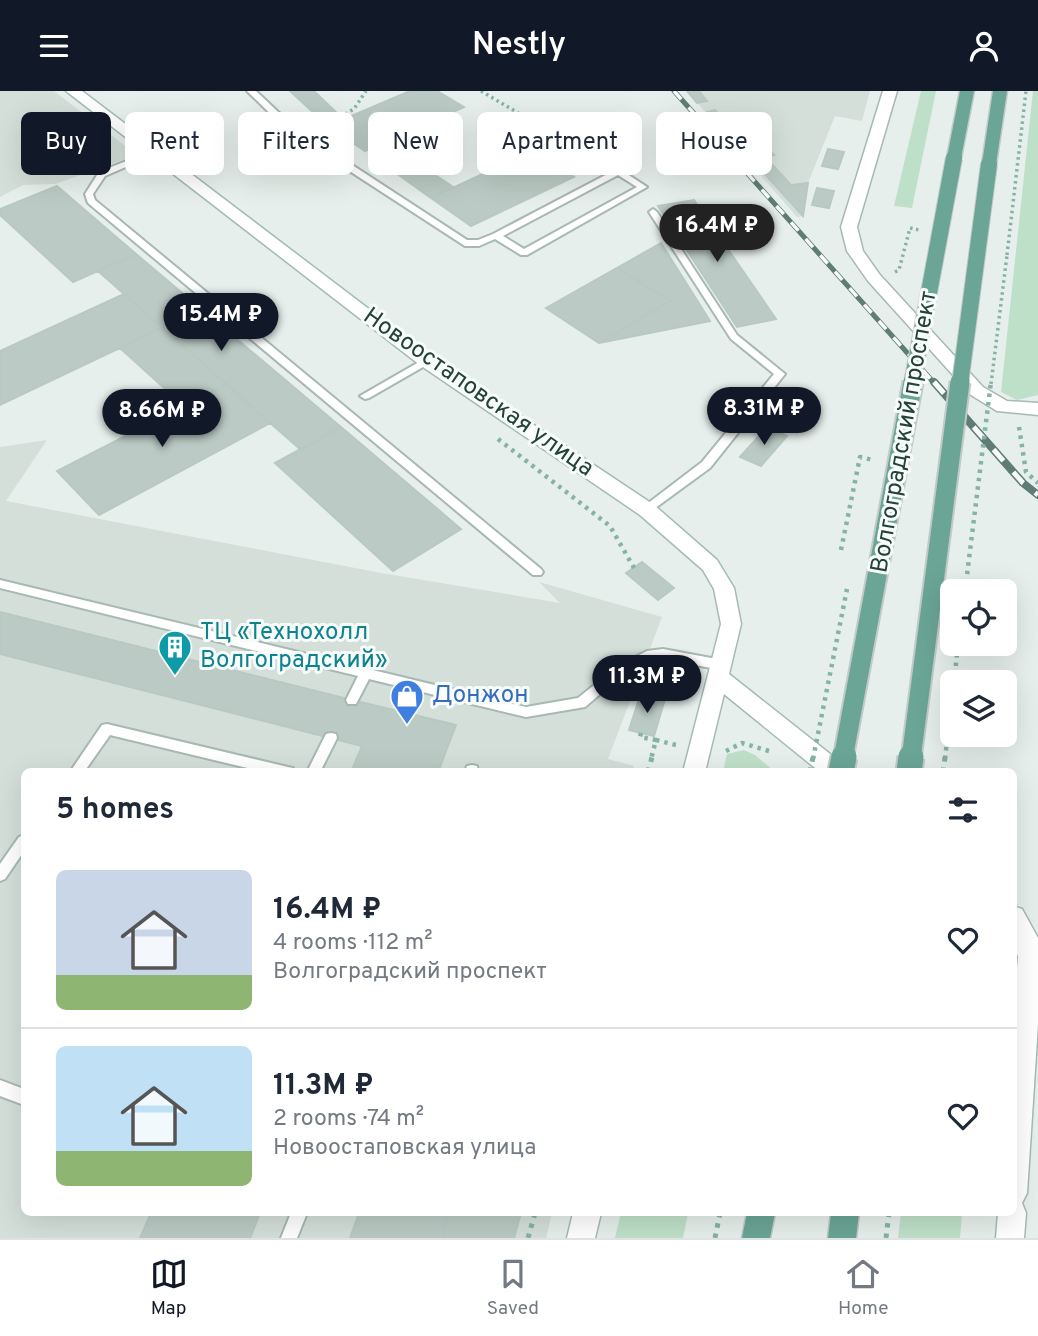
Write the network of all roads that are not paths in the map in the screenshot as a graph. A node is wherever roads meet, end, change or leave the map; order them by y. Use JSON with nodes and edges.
{"nodes":[{"id":1,"x":73,"y":91,"type":"edge"},
{"id":2,"x":251,"y":91,"type":"edge"},
{"id":3,"x":890,"y":91,"type":"edge"},
{"id":4,"x":967,"y":91,"type":"edge"},
{"id":5,"x":1000,"y":91,"type":"edge"},
{"id":6,"x":125,"y":131,"type":"edge"},
{"id":7,"x":125,"y":165,"type":"edge"},
{"id":8,"x":183,"y":175,"type":"edge"},
{"id":9,"x":653,"y":212,"type":"dead end"},
{"id":10,"x":496,"y":236,"type":"junction"},
{"id":11,"x":426,"y":361,"type":"junction"},
{"id":12,"x":365,"y":395,"type":"dead end"},
{"id":13,"x":1038,"y":409,"type":"edge"},
{"id":14,"x":647,"y":510,"type":"junction"},
{"id":15,"x":537,"y":572,"type":"dead end"},
{"id":16,"x":0,"y":584,"type":"edge"},
{"id":17,"x":721,"y":672,"type":"junction"},
{"id":18,"x":366,"y":673,"type":"junction"},
{"id":19,"x":352,"y":700,"type":"dead end"},
{"id":20,"x":331,"y":738,"type":"dead end"},
{"id":21,"x":79,"y":768,"type":"edge"},
{"id":22,"x":271,"y":768,"type":"edge"},
{"id":23,"x":315,"y":768,"type":"edge"},
{"id":24,"x":695,"y":768,"type":"edge"},
{"id":25,"x":831,"y":768,"type":"edge"},
{"id":26,"x":842,"y":768,"type":"edge"},
{"id":27,"x":910,"y":768,"type":"edge"},
{"id":28,"x":21,"y":845,"type":"edge"},
{"id":29,"x":0,"y":875,"type":"edge"},
{"id":30,"x":1017,"y":924,"type":"edge"},
{"id":31,"x":0,"y":1088,"type":"edge"},
{"id":32,"x":21,"y":1096,"type":"edge"},
{"id":33,"x":1017,"y":1137,"type":"edge"},
{"id":34,"x":298,"y":1216,"type":"edge"},
{"id":35,"x":586,"y":1216,"type":"edge"},
{"id":36,"x":760,"y":1216,"type":"edge"},
{"id":37,"x":845,"y":1216,"type":"edge"},
{"id":38,"x":1012,"y":1216,"type":"edge"},
{"id":39,"x":289,"y":1238,"type":"edge"},
{"id":40,"x":581,"y":1238,"type":"edge"},
{"id":41,"x":756,"y":1238,"type":"edge"},
{"id":42,"x":842,"y":1238,"type":"edge"},
{"id":43,"x":1010,"y":1238,"type":"edge"}],
"edges":[{"from":1,"to":6,"type":"main road","name":"Новоостаповская улица"},
{"from":2,"to":10,"type":"lane"},
{"from":3,"to":13,"type":"main road"},
{"from":4,"to":26,"type":"main road","name":"Волгоградский проспект","bridge":true},
{"from":5,"to":27,"type":"main road","name":"Волгоградский проспект","bridge":true},
{"from":7,"to":15,"type":"lane"},
{"from":8,"to":11,"type":"main road","name":"Новоостаповская улица"},
{"from":9,"to":14,"type":"lane"},
{"from":10,"to":10,"type":"lane"},
{"from":11,"to":12,"type":"lane"},
{"from":11,"to":14,"type":"main road","name":"Новоостаповская улица"},
{"from":14,"to":17,"type":"main road","name":"Новоостаповская улица"},
{"from":16,"to":18,"type":"lane"},
{"from":17,"to":18,"type":"lane"},
{"from":17,"to":24,"type":"main road","name":"Новоостаповская улица"},
{"from":17,"to":25,"type":"main road"},
{"from":18,"to":19,"type":"lane"},
{"from":20,"to":23,"type":"lane"},
{"from":21,"to":22,"type":"lane"},
{"from":28,"to":29,"type":"lane"},
{"from":30,"to":33,"type":"main road"},
{"from":31,"to":32,"type":"lane"},
{"from":34,"to":39,"type":"lane"},
{"from":35,"to":40,"type":"main road"},
{"from":36,"to":41,"type":"main road"},
{"from":37,"to":42,"type":"main road"},
{"from":38,"to":43,"type":"main road"}]}
